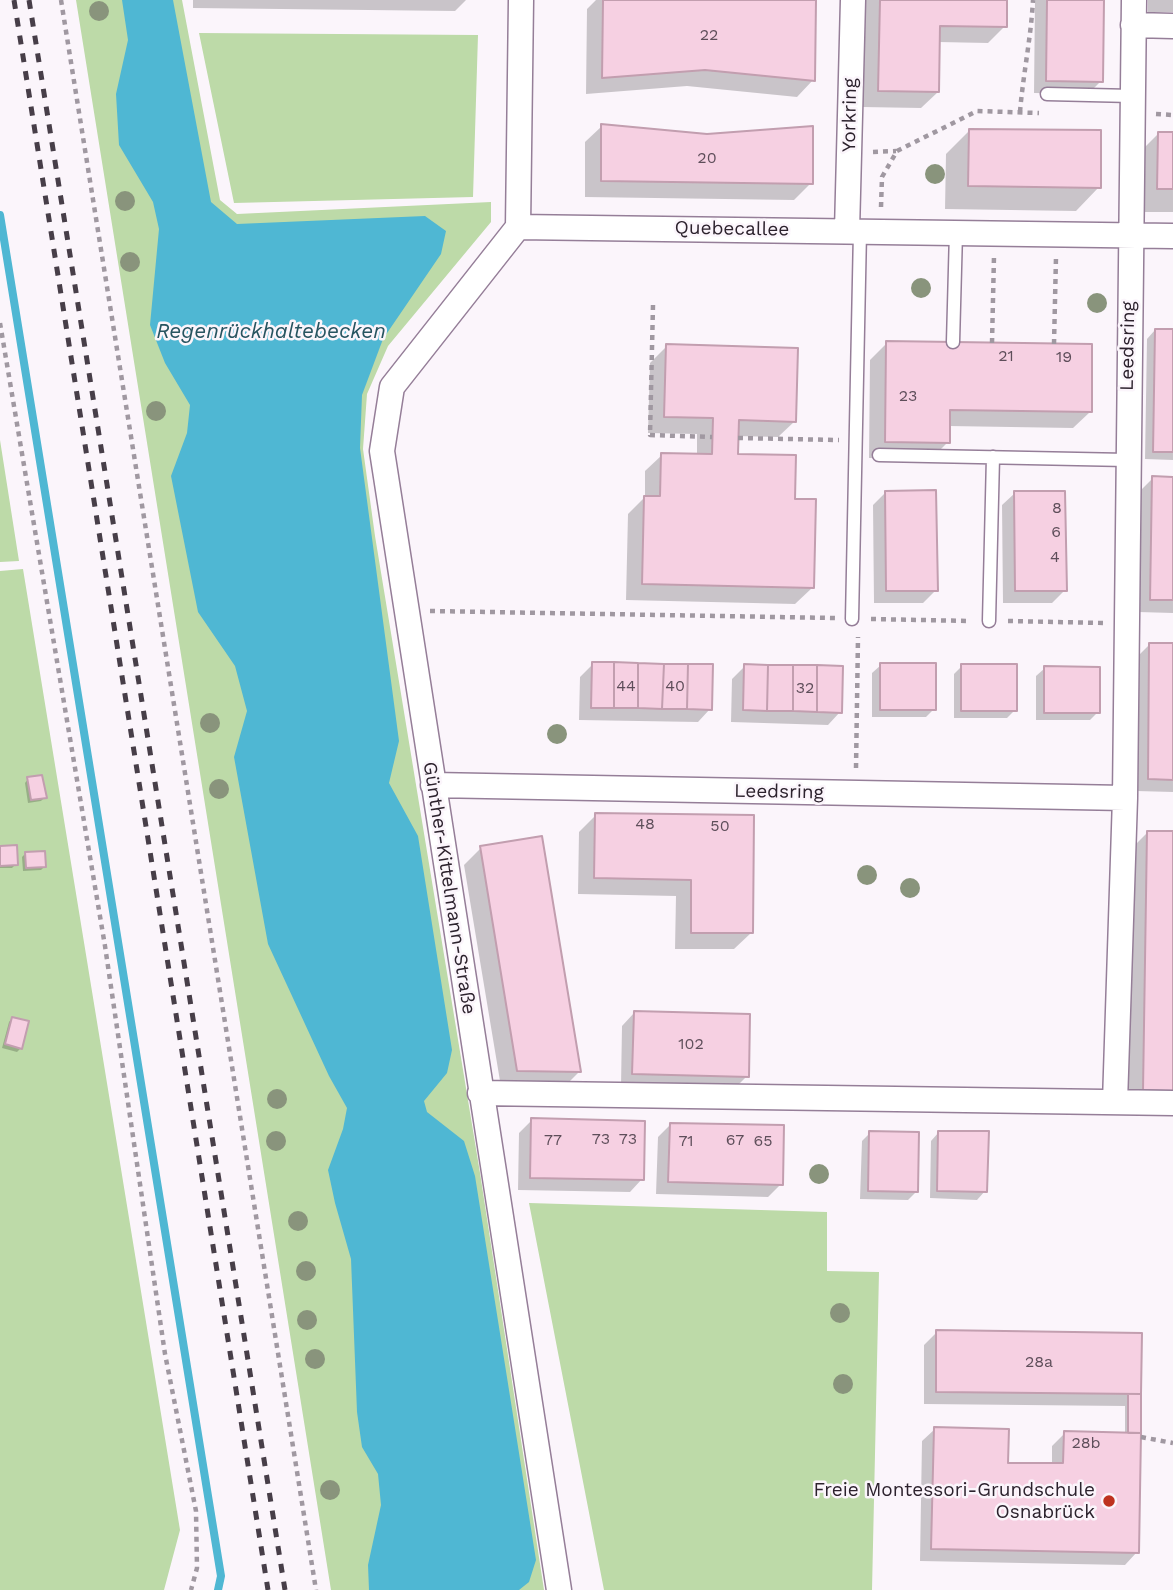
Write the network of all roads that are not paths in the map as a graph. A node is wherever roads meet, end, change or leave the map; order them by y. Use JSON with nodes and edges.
{"nodes":[{"id":1,"x":521,"y":0,"type":"edge"},
{"id":2,"x":853,"y":0,"type":"edge"},
{"id":3,"x":1134,"y":0,"type":"edge"},
{"id":4,"x":1133,"y":25,"type":"junction"},
{"id":5,"x":1173,"y":26,"type":"edge"},
{"id":6,"x":1047,"y":94,"type":"dead end"},
{"id":7,"x":1132,"y":105,"type":"junction"},
{"id":8,"x":518,"y":227,"type":"junction"},
{"id":9,"x":862,"y":231,"type":"junction"},
{"id":10,"x":956,"y":232,"type":"junction"},
{"id":11,"x":1129,"y":236,"type":"junction"},
{"id":12,"x":1173,"y":236,"type":"edge"},
{"id":13,"x":953,"y":342,"type":"dead end"},
{"id":14,"x":879,"y":455,"type":"dead end"},
{"id":15,"x":993,"y":457,"type":"junction"},
{"id":16,"x":1127,"y":460,"type":"junction"},
{"id":17,"x":855,"y":619,"type":"road end"},
{"id":18,"x":989,"y":621,"type":"road end"},
{"id":19,"x":433,"y":785,"type":"junction"},
{"id":20,"x":1125,"y":799,"type":"junction"},
{"id":21,"x":480,"y":1093,"type":"junction"},
{"id":22,"x":1115,"y":1102,"type":"junction"},
{"id":23,"x":1173,"y":1104,"type":"edge"},
{"id":24,"x":559,"y":1590,"type":"edge"}],
"edges":[{"from":1,"to":8,"type":"street"},
{"from":2,"to":9,"type":"street","name":"Yorkring"},
{"from":3,"to":4,"type":"street"},
{"from":4,"to":5,"type":"street"},
{"from":4,"to":7,"type":"street"},
{"from":6,"to":7,"type":"lane"},
{"from":7,"to":11,"type":"street"},
{"from":8,"to":9,"type":"street","name":"Quebecallee"},
{"from":8,"to":19,"type":"street","name":"Günther-Kittelmann-Straße"},
{"from":9,"to":10,"type":"street","name":"Quebecallee"},
{"from":9,"to":17,"type":"lane"},
{"from":10,"to":11,"type":"street","name":"Quebecallee"},
{"from":10,"to":13,"type":"lane"},
{"from":11,"to":12,"type":"street","name":"Quebecallee"},
{"from":11,"to":16,"type":"street","name":"Leedsring"},
{"from":14,"to":15,"type":"lane"},
{"from":15,"to":16,"type":"lane"},
{"from":15,"to":18,"type":"lane"},
{"from":16,"to":20,"type":"street","name":"Leedsring"},
{"from":19,"to":20,"type":"street","name":"Leedsring"},
{"from":19,"to":21,"type":"street","name":"Günther-Kittelmann-Straße"},
{"from":20,"to":22,"type":"street","name":"Leedsring"},
{"from":21,"to":22,"type":"street"},
{"from":21,"to":24,"type":"street","name":"Günther-Kittelmann-Straße"},
{"from":22,"to":23,"type":"street"}]}
